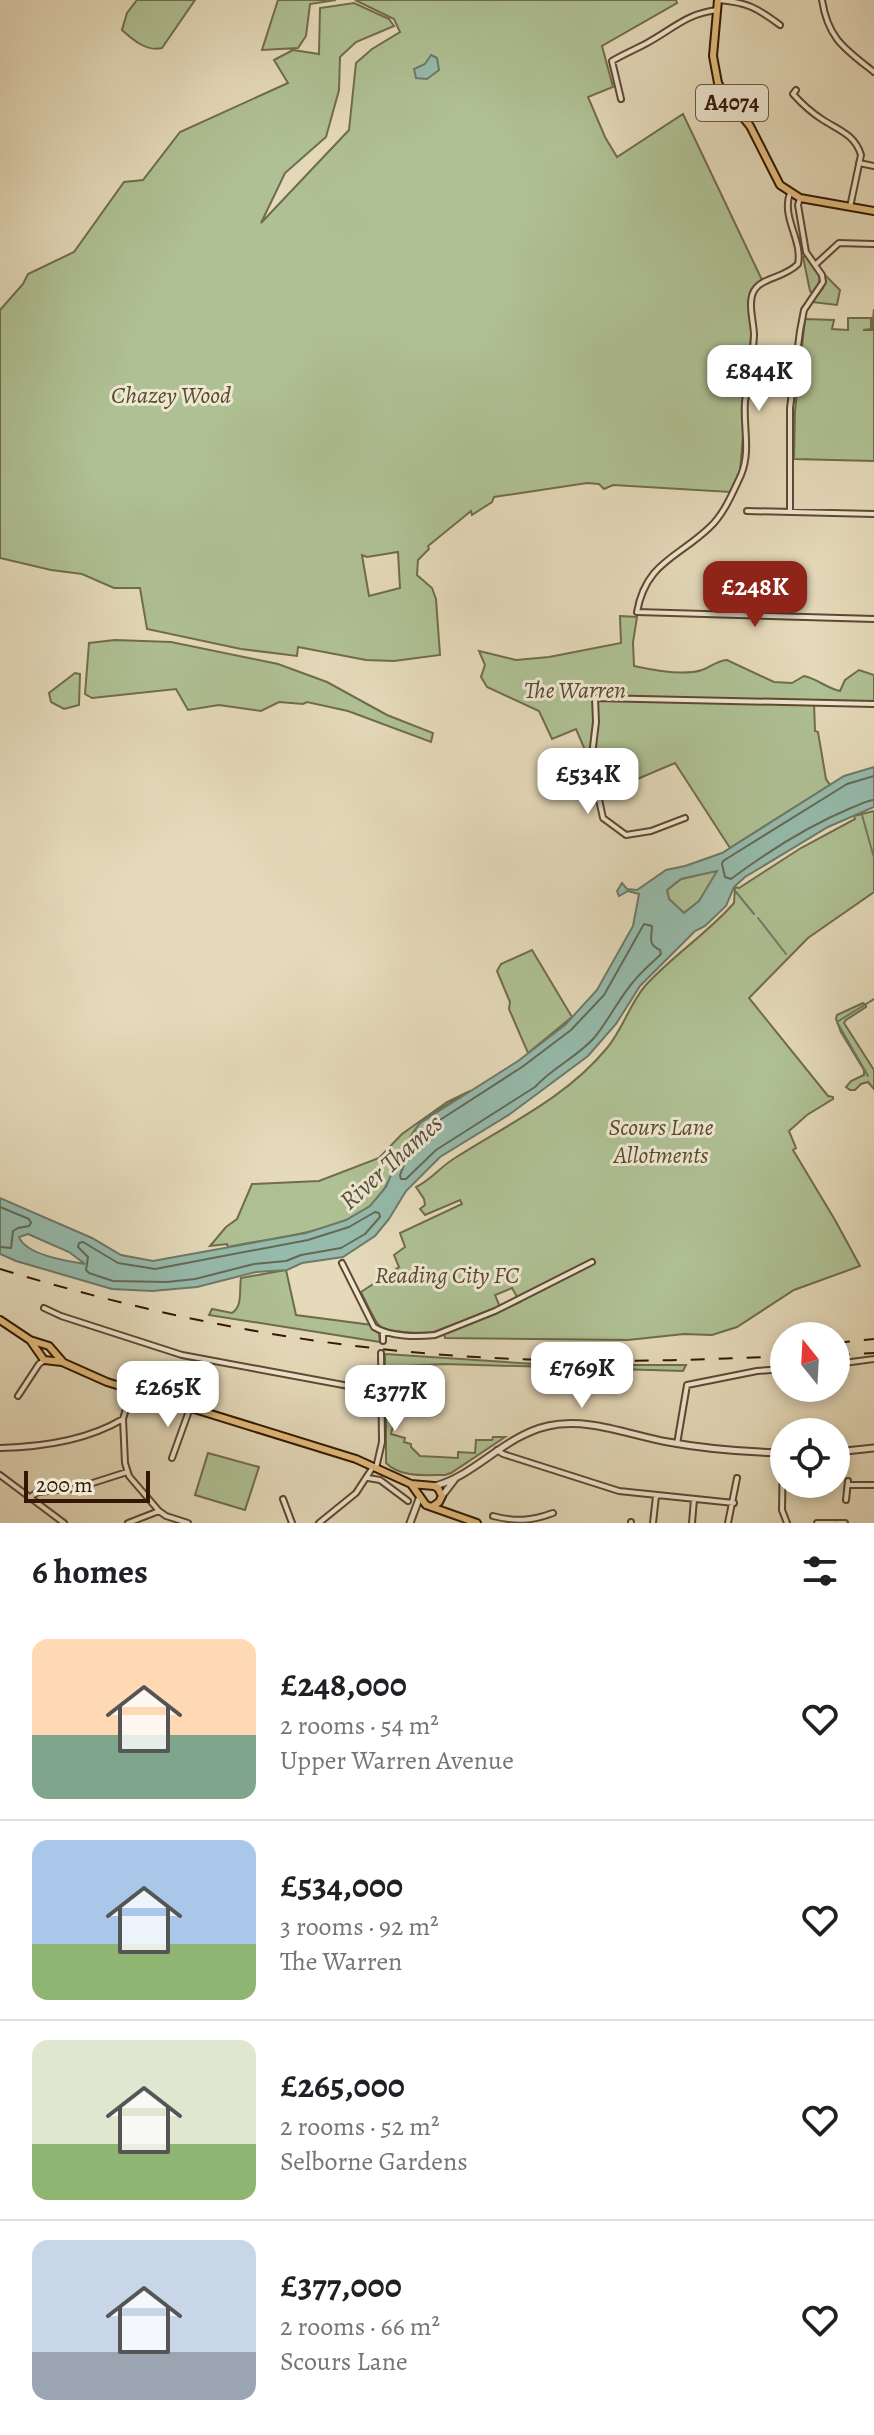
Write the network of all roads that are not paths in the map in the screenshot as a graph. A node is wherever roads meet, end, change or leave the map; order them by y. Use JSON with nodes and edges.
{"nodes":[{"id":1,"x":718,"y":0,"type":"edge"},
{"id":2,"x":822,"y":0,"type":"edge"},
{"id":3,"x":718,"y":10,"type":"junction"},
{"id":4,"x":780,"y":25,"type":"dead end"},
{"id":5,"x":873,"y":69,"type":"edge"},
{"id":6,"x":793,"y":93,"type":"dead end"},
{"id":7,"x":621,"y":99,"type":"dead end"},
{"id":8,"x":859,"y":163,"type":"junction"},
{"id":9,"x":874,"y":166,"type":"edge"},
{"id":10,"x":790,"y":193,"type":"junction"},
{"id":11,"x":800,"y":198,"type":"junction"},
{"id":12,"x":850,"y":207,"type":"junction"},
{"id":13,"x":874,"y":211,"type":"edge"},
{"id":14,"x":873,"y":244,"type":"edge"},
{"id":15,"x":799,"y":252,"type":"junction"},
{"id":16,"x":806,"y":252,"type":"junction"},
{"id":17,"x":815,"y":265,"type":"junction"},
{"id":18,"x":747,"y":511,"type":"dead end"},
{"id":19,"x":790,"y":512,"type":"junction"},
{"id":20,"x":874,"y":514,"type":"edge"},
{"id":21,"x":874,"y":619,"type":"edge"},
{"id":22,"x":874,"y":704,"type":"edge"},
{"id":23,"x":685,"y":818,"type":"dead end"},
{"id":24,"x":592,"y":1262,"type":"dead end"},
{"id":25,"x":342,"y":1263,"type":"dead end"},
{"id":26,"x":44,"y":1308,"type":"dead end"},
{"id":27,"x":0,"y":1320,"type":"edge"},
{"id":28,"x":383,"y":1333,"type":"junction"},
{"id":29,"x":30,"y":1340,"type":"junction"},
{"id":30,"x":383,"y":1341,"type":"dead end"},
{"id":31,"x":45,"y":1346,"type":"junction"},
{"id":32,"x":54,"y":1352,"type":"junction"},
{"id":33,"x":381,"y":1353,"type":"dead end"},
{"id":34,"x":42,"y":1359,"type":"junction"},
{"id":35,"x":874,"y":1359,"type":"edge"},
{"id":36,"x":62,"y":1362,"type":"junction"},
{"id":37,"x":850,"y":1362,"type":"edge"},
{"id":38,"x":770,"y":1370,"type":"edge"},
{"id":39,"x":132,"y":1389,"type":"junction"},
{"id":40,"x":381,"y":1392,"type":"junction"},
{"id":41,"x":18,"y":1396,"type":"dead end"},
{"id":42,"x":190,"y":1408,"type":"junction"},
{"id":43,"x":123,"y":1419,"type":"junction"},
{"id":44,"x":677,"y":1444,"type":"junction"},
{"id":45,"x":0,"y":1448,"type":"edge"},
{"id":46,"x":874,"y":1448,"type":"edge"},
{"id":47,"x":497,"y":1450,"type":"junction"},
{"id":48,"x":850,"y":1451,"type":"edge"},
{"id":49,"x":770,"y":1452,"type":"edge"},
{"id":50,"x":172,"y":1458,"type":"dead end"},
{"id":51,"x":375,"y":1467,"type":"junction"},
{"id":52,"x":127,"y":1472,"type":"junction"},
{"id":53,"x":0,"y":1475,"type":"edge"},
{"id":54,"x":368,"y":1478,"type":"junction"},
{"id":55,"x":456,"y":1478,"type":"junction"},
{"id":56,"x":737,"y":1478,"type":"dead end"},
{"id":57,"x":411,"y":1484,"type":"junction"},
{"id":58,"x":874,"y":1485,"type":"edge"},
{"id":59,"x":431,"y":1486,"type":"junction"},
{"id":60,"x":656,"y":1496,"type":"junction"},
{"id":61,"x":30,"y":1497,"type":"junction"},
{"id":62,"x":442,"y":1497,"type":"junction"},
{"id":63,"x":419,"y":1498,"type":"junction"},
{"id":64,"x":782,"y":1498,"type":"edge"},
{"id":65,"x":283,"y":1499,"type":"dead end"},
{"id":66,"x":694,"y":1499,"type":"junction"},
{"id":67,"x":846,"y":1500,"type":"dead end"},
{"id":68,"x":408,"y":1501,"type":"dead end"},
{"id":69,"x":734,"y":1503,"type":"junction"},
{"id":70,"x":430,"y":1507,"type":"junction"},
{"id":71,"x":159,"y":1511,"type":"junction"},
{"id":72,"x":553,"y":1513,"type":"dead end"},
{"id":73,"x":453,"y":1516,"type":"junction"},
{"id":74,"x":493,"y":1516,"type":"dead end"},
{"id":75,"x":411,"y":1520,"type":"edge"},
{"id":76,"x":516,"y":1522,"type":"edge"},
{"id":77,"x":64,"y":1523,"type":"edge"},
{"id":78,"x":128,"y":1523,"type":"edge"},
{"id":79,"x":188,"y":1523,"type":"edge"},
{"id":80,"x":292,"y":1523,"type":"edge"},
{"id":81,"x":319,"y":1523,"type":"edge"},
{"id":82,"x":477,"y":1523,"type":"edge"},
{"id":83,"x":653,"y":1523,"type":"edge"},
{"id":84,"x":692,"y":1523,"type":"edge"},
{"id":85,"x":728,"y":1523,"type":"edge"},
{"id":86,"x":787,"y":1523,"type":"edge"},
{"id":87,"x":817,"y":1523,"type":"edge"},
{"id":88,"x":837,"y":1523,"type":"edge"},
{"id":89,"x":845,"y":1523,"type":"edge"}],
"edges":[{"from":1,"to":3,"type":"main road","number":"A4074"},
{"from":1,"to":4,"type":"street"},
{"from":2,"to":5,"type":"street"},
{"from":3,"to":7,"type":"street"},
{"from":3,"to":10,"type":"main road","number":"A4074"},
{"from":6,"to":8,"type":"street"},
{"from":8,"to":9,"type":"street"},
{"from":8,"to":12,"type":"street"},
{"from":10,"to":11,"type":"main road","number":"A4074"},
{"from":10,"to":15,"type":"street"},
{"from":11,"to":12,"type":"main road","number":"A4074"},
{"from":11,"to":16,"type":"street"},
{"from":12,"to":13,"type":"main road","number":"A4074"},
{"from":14,"to":17,"type":"street"},
{"from":15,"to":16,"type":"street"},
{"from":15,"to":21,"type":"street"},
{"from":16,"to":17,"type":"street"},
{"from":17,"to":19,"type":"street"},
{"from":18,"to":19,"type":"street"},
{"from":19,"to":20,"type":"street"},
{"from":22,"to":23,"type":"street"},
{"from":24,"to":28,"type":"street"},
{"from":25,"to":28,"type":"street"},
{"from":26,"to":40,"type":"street"},
{"from":27,"to":29,"type":"main road"},
{"from":28,"to":30,"type":"street"},
{"from":29,"to":31,"type":"main road"},
{"from":29,"to":34,"type":"main road"},
{"from":31,"to":32,"type":"main road"},
{"from":31,"to":34,"type":"main road"},
{"from":32,"to":34,"type":"main road"},
{"from":32,"to":36,"type":"main road"},
{"from":33,"to":40,"type":"street"},
{"from":34,"to":36,"type":"main road"},
{"from":34,"to":41,"type":"street"},
{"from":35,"to":37,"type":"street"},
{"from":36,"to":39,"type":"main road"},
{"from":38,"to":44,"type":"street"},
{"from":39,"to":42,"type":"main road"},
{"from":39,"to":43,"type":"street"},
{"from":40,"to":51,"type":"street"},
{"from":42,"to":50,"type":"street"},
{"from":42,"to":51,"type":"main road"},
{"from":43,"to":45,"type":"street"},
{"from":43,"to":52,"type":"street"},
{"from":44,"to":47,"type":"street"},
{"from":44,"to":49,"type":"street"},
{"from":46,"to":48,"type":"street"},
{"from":47,"to":55,"type":"street"},
{"from":47,"to":60,"type":"street"},
{"from":51,"to":54,"type":"street"},
{"from":51,"to":57,"type":"main road"},
{"from":52,"to":61,"type":"street"},
{"from":52,"to":71,"type":"street"},
{"from":53,"to":61,"type":"street"},
{"from":54,"to":68,"type":"street"},
{"from":54,"to":81,"type":"street"},
{"from":55,"to":59,"type":"street"},
{"from":55,"to":62,"type":"street"},
{"from":56,"to":69,"type":"street"},
{"from":57,"to":59,"type":"main road"},
{"from":57,"to":63,"type":"main road"},
{"from":58,"to":67,"type":"street"},
{"from":59,"to":62,"type":"main road"},
{"from":59,"to":63,"type":"main road"},
{"from":60,"to":66,"type":"street"},
{"from":60,"to":83,"type":"street"},
{"from":61,"to":77,"type":"street"},
{"from":62,"to":70,"type":"main road"},
{"from":62,"to":73,"type":"main road"},
{"from":63,"to":70,"type":"main road"},
{"from":63,"to":75,"type":"street"},
{"from":64,"to":86,"type":"street"},
{"from":65,"to":80,"type":"street"},
{"from":66,"to":69,"type":"street"},
{"from":66,"to":84,"type":"street"},
{"from":69,"to":85,"type":"street"},
{"from":70,"to":73,"type":"main road"},
{"from":70,"to":75,"type":"street"},
{"from":71,"to":78,"type":"street"},
{"from":71,"to":79,"type":"street"},
{"from":72,"to":76,"type":"street"},
{"from":73,"to":82,"type":"main road"},
{"from":74,"to":76,"type":"street"},
{"from":87,"to":88,"type":"street"},
{"from":88,"to":89,"type":"street"}]}
